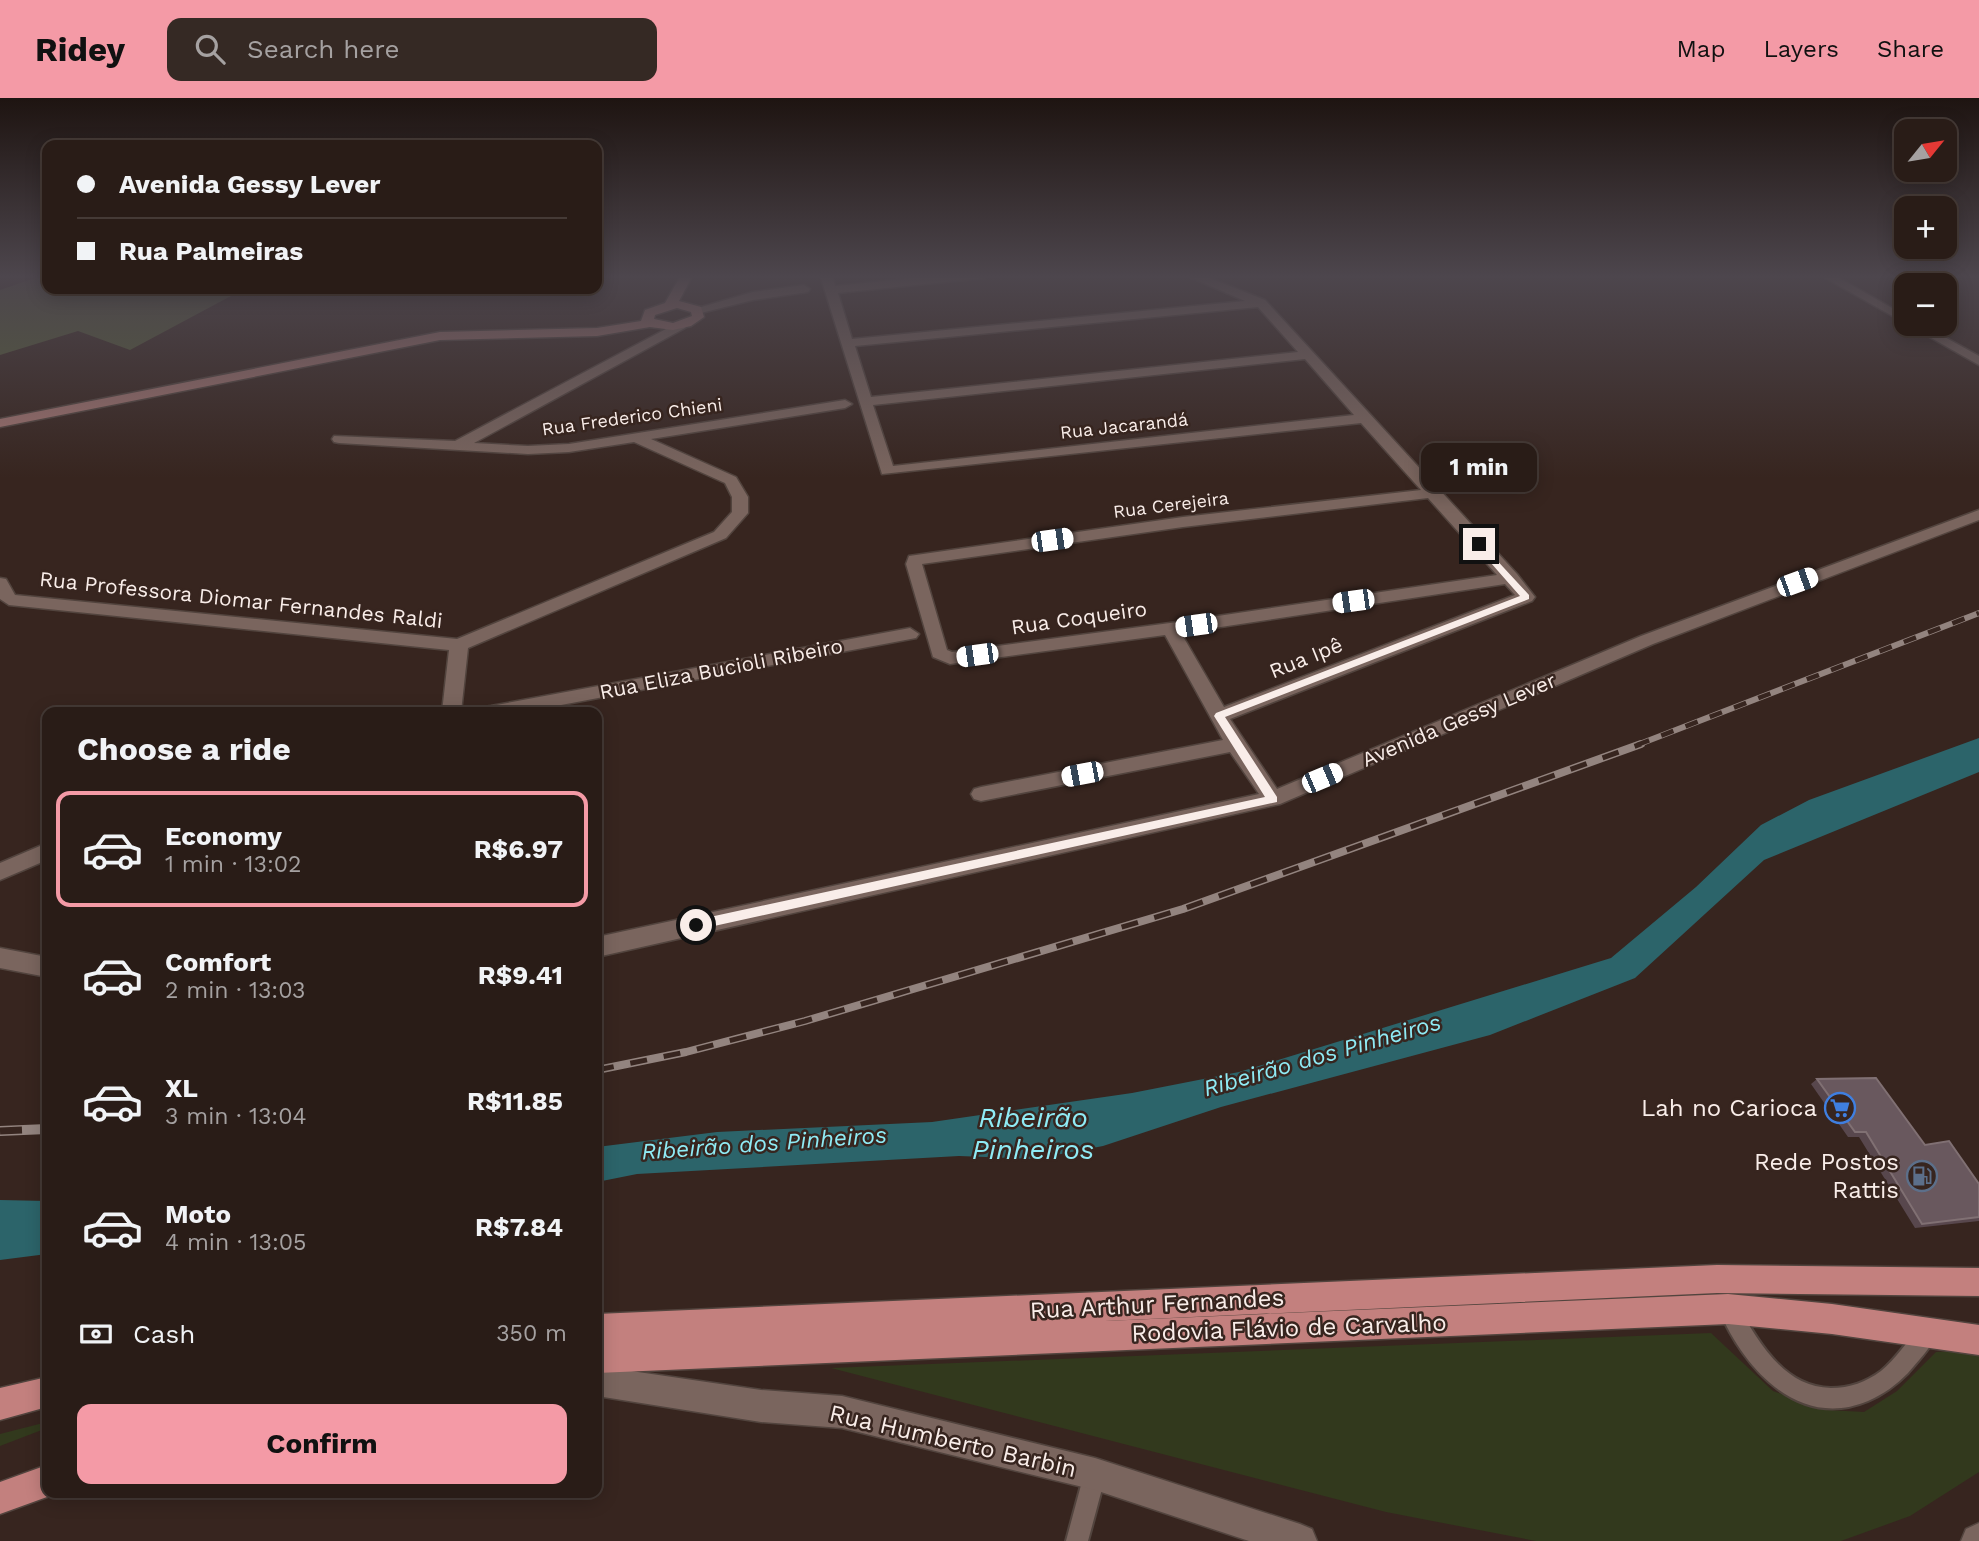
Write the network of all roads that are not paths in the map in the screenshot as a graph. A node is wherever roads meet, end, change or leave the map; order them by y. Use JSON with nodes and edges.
{"nodes":[{"id":1,"x":408,"y":342,"type":"edge"},
{"id":2,"x":649,"y":342,"type":"edge"},
{"id":3,"x":855,"y":342,"type":"edge"},
{"id":4,"x":1297,"y":342,"type":"edge"},
{"id":5,"x":1945,"y":342,"type":"edge"},
{"id":6,"x":1958,"y":342,"type":"edge"},
{"id":7,"x":848,"y":343,"type":"joint"},
{"id":8,"x":1979,"y":354,"type":"edge"},
{"id":9,"x":1309,"y":355,"type":"junction"},
{"id":10,"x":1979,"y":361,"type":"edge"},
{"id":11,"x":866,"y":402,"type":"junction"},
{"id":12,"x":845,"y":404,"type":"dead end"},
{"id":13,"x":1365,"y":418,"type":"junction"},
{"id":14,"x":0,"y":423,"type":"edge"},
{"id":15,"x":338,"y":439,"type":"dead end"},
{"id":16,"x":639,"y":439,"type":"junction"},
{"id":17,"x":457,"y":446,"type":"junction"},
{"id":18,"x":1432,"y":493,"type":"junction"},
{"id":19,"x":1979,"y":515,"type":"edge"},
{"id":20,"x":1511,"y":578,"type":"junction"},
{"id":21,"x":0,"y":583,"type":"edge"},
{"id":22,"x":4,"y":604,"type":"edge"},
{"id":23,"x":1170,"y":629,"type":"junction"},
{"id":24,"x":910,"y":634,"type":"dead end"},
{"id":25,"x":458,"y":645,"type":"junction"},
{"id":26,"x":943,"y":657,"type":"joint"},
{"id":27,"x":452,"y":707,"type":"edge"},
{"id":28,"x":518,"y":707,"type":"edge"},
{"id":29,"x":1219,"y":716,"type":"junction"},
{"id":30,"x":1235,"y":744,"type":"junction"},
{"id":31,"x":981,"y":794,"type":"dead end"},
{"id":32,"x":1273,"y":799,"type":"junction"},
{"id":33,"x":42,"y":852,"type":"edge"},
{"id":34,"x":0,"y":872,"type":"edge"},
{"id":35,"x":602,"y":946,"type":"edge"},
{"id":36,"x":0,"y":958,"type":"edge"},
{"id":37,"x":42,"y":966,"type":"edge"},
{"id":38,"x":1717,"y":1279,"type":"junction"},
{"id":39,"x":1979,"y":1282,"type":"edge"},
{"id":40,"x":1728,"y":1310,"type":"junction"},
{"id":41,"x":602,"y":1329,"type":"edge"},
{"id":42,"x":1927,"y":1334,"type":"junction"},
{"id":43,"x":1979,"y":1340,"type":"edge"},
{"id":44,"x":602,"y":1358,"type":"edge"},
{"id":45,"x":602,"y":1382,"type":"edge"},
{"id":46,"x":42,"y":1393,"type":"edge"},
{"id":47,"x":0,"y":1404,"type":"edge"},
{"id":48,"x":1095,"y":1474,"type":"junction"},
{"id":49,"x":42,"y":1483,"type":"edge"},
{"id":50,"x":0,"y":1498,"type":"edge"},
{"id":51,"x":1077,"y":1541,"type":"edge"},
{"id":52,"x":1300,"y":1541,"type":"edge"}],
"edges":[{"from":1,"to":14,"type":"main road"},
{"from":2,"to":17,"type":"street"},
{"from":3,"to":7,"type":"street"},
{"from":4,"to":9,"type":"street"},
{"from":5,"to":10,"type":"street"},
{"from":6,"to":8,"type":"street"},
{"from":7,"to":11,"type":"street"},
{"from":9,"to":11,"type":"street"},
{"from":9,"to":13,"type":"street"},
{"from":11,"to":13,"type":"street","name":"Rua Jacarandá"},
{"from":12,"to":16,"type":"street","name":"Rua Frederico Chieni"},
{"from":13,"to":18,"type":"street"},
{"from":15,"to":17,"type":"street","name":"Rua Frederico Chieni"},
{"from":16,"to":17,"type":"street","name":"Rua Frederico Chieni"},
{"from":16,"to":25,"type":"street","name":"Rua Professora Diomar Fernandes Raldi"},
{"from":18,"to":20,"type":"street"},
{"from":18,"to":26,"type":"street","name":"Rua Cerejeira"},
{"from":19,"to":32,"type":"street","name":"Avenida Gessy Lever"},
{"from":20,"to":23,"type":"street","name":"Rua Coqueiro"},
{"from":20,"to":29,"type":"street","name":"Rua Ipê"},
{"from":21,"to":22,"type":"street","name":"Rua Professora Diomar Fernandes Raldi"},
{"from":22,"to":25,"type":"street","name":"Rua Professora Diomar Fernandes Raldi"},
{"from":23,"to":26,"type":"street","name":"Rua Coqueiro"},
{"from":23,"to":29,"type":"street"},
{"from":24,"to":28,"type":"street","name":"Rua Eliza Bucioli Ribeiro"},
{"from":25,"to":27,"type":"street"},
{"from":29,"to":30,"type":"street"},
{"from":30,"to":31,"type":"street"},
{"from":30,"to":32,"type":"street"},
{"from":32,"to":35,"type":"street","name":"Avenida Gessy Lever"},
{"from":33,"to":34,"type":"street"},
{"from":36,"to":37,"type":"street"},
{"from":38,"to":39,"type":"main road"},
{"from":38,"to":40,"type":"lane"},
{"from":38,"to":41,"type":"main road","name":"Rua Arthur Fernandes"},
{"from":40,"to":42,"type":"main road","name":"Rodovia Flávio de Carvalho"},
{"from":40,"to":42,"type":"lane"},
{"from":40,"to":44,"type":"main road","name":"Rodovia Flávio de Carvalho"},
{"from":42,"to":43,"type":"main road","name":"Rodovia Flávio de Carvalho"},
{"from":45,"to":48,"type":"street","name":"Rua Humberto Barbin"},
{"from":46,"to":47,"type":"main road"},
{"from":48,"to":51,"type":"lane"},
{"from":48,"to":52,"type":"street","name":"Rua Humberto Barbin"},
{"from":49,"to":50,"type":"main road"}]}
